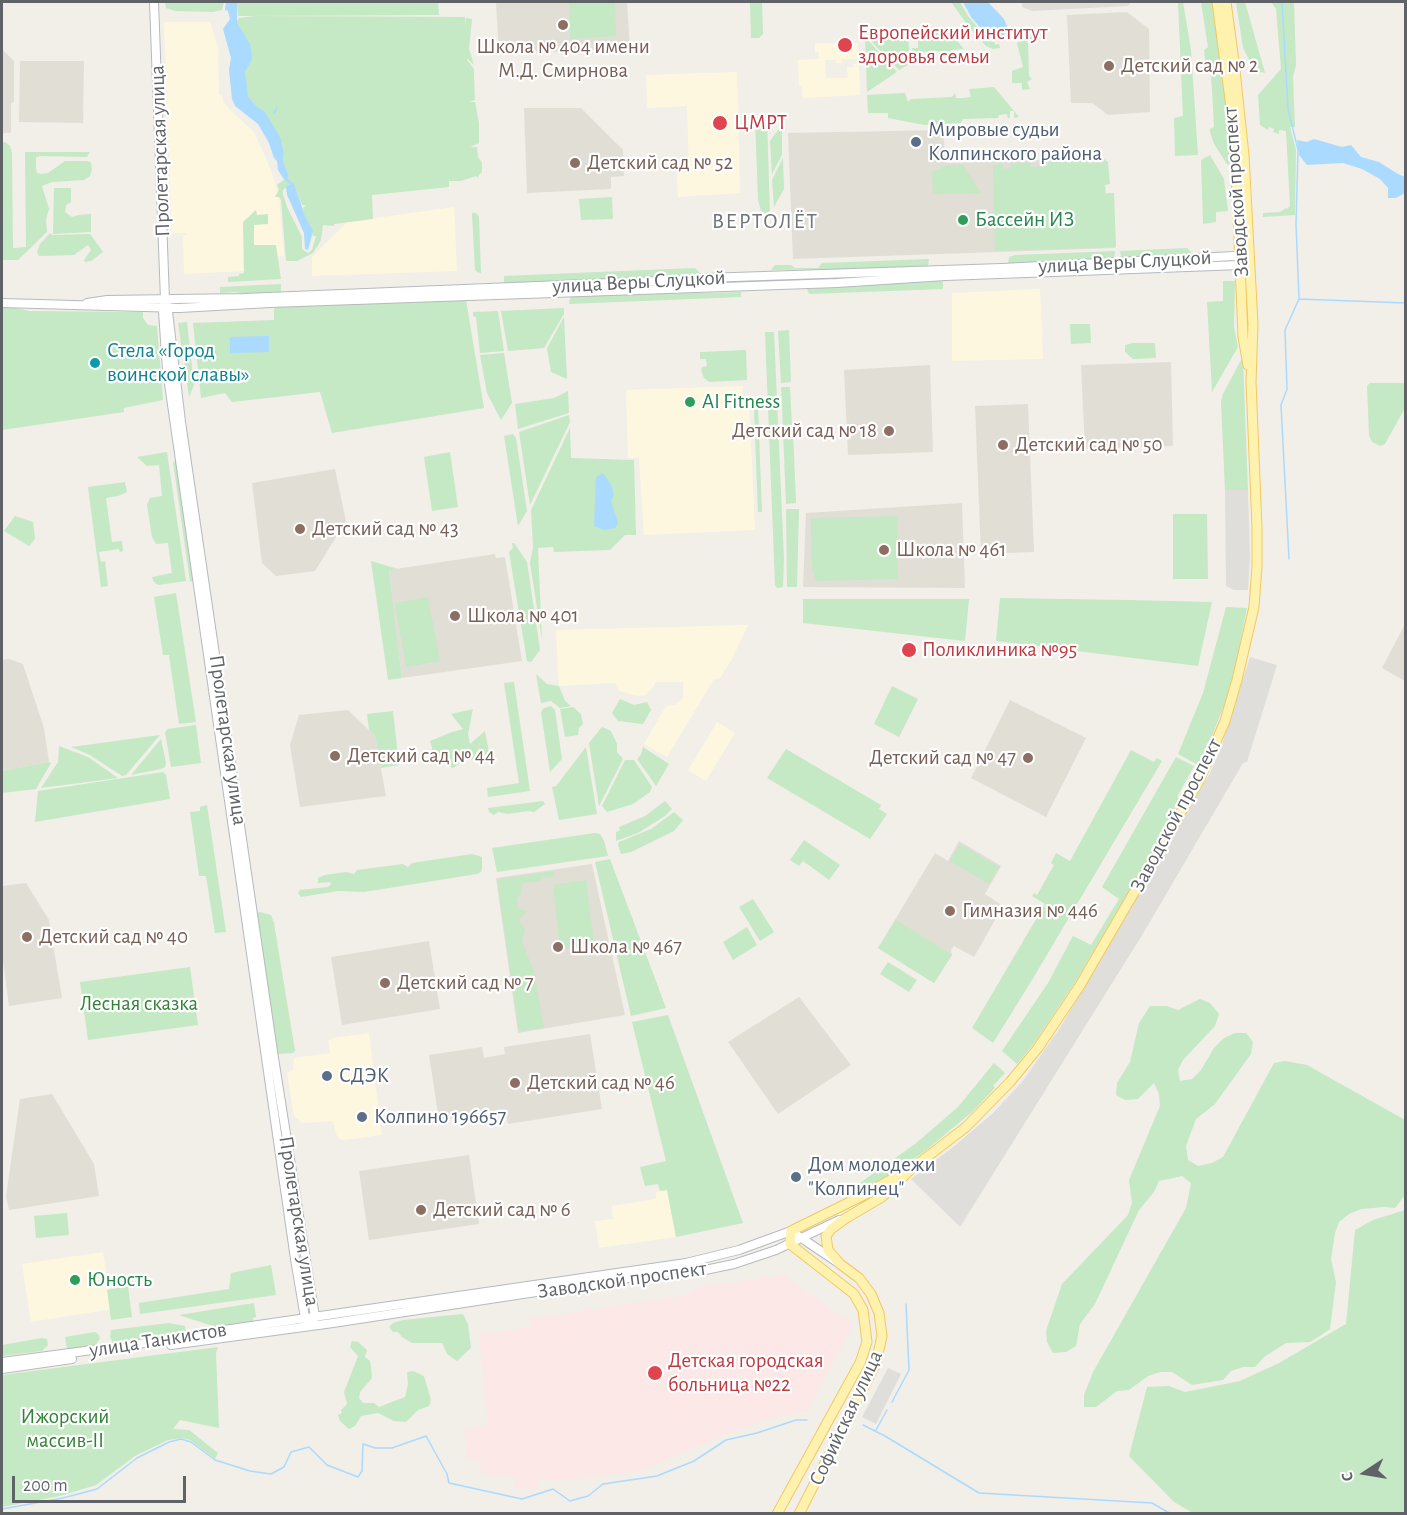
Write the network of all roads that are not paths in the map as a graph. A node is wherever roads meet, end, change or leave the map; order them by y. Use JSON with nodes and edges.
{"nodes":[{"id":1,"x":154,"y":2,"type":"edge"},
{"id":2,"x":1217,"y":2,"type":"edge"},
{"id":3,"x":1226,"y":2,"type":"edge"},
{"id":4,"x":1243,"y":260,"type":"junction"},
{"id":5,"x":2,"y":303,"type":"edge"},
{"id":6,"x":166,"y":305,"type":"junction"},
{"id":7,"x":910,"y":1170,"type":"junction"},
{"id":8,"x":846,"y":1218,"type":"junction"},
{"id":9,"x":791,"y":1231,"type":"junction"},
{"id":10,"x":801,"y":1238,"type":"junction"},
{"id":11,"x":790,"y":1244,"type":"junction"},
{"id":12,"x":840,"y":1264,"type":"junction"},
{"id":13,"x":541,"y":1288,"type":"junction"},
{"id":14,"x":315,"y":1317,"type":"junction"},
{"id":15,"x":305,"y":1318,"type":"junction"},
{"id":16,"x":312,"y":1326,"type":"junction"},
{"id":17,"x":106,"y":1351,"type":"junction"},
{"id":18,"x":2,"y":1362,"type":"edge"},
{"id":19,"x":2,"y":1369,"type":"edge"},
{"id":20,"x":799,"y":1472,"type":"junction"},
{"id":21,"x":812,"y":1489,"type":"junction"},
{"id":22,"x":777,"y":1514,"type":"edge"},
{"id":23,"x":799,"y":1514,"type":"edge"}],
"edges":[{"from":1,"to":6,"type":"main road","name":"Пролетарская улица"},
{"from":2,"to":4,"type":"main road","name":"Заводской проспект"},
{"from":3,"to":4,"type":"main road","name":"Заводской проспект"},
{"from":4,"to":6,"type":"main road","name":"улица Веры Слуцкой"},
{"from":4,"to":7,"type":"main road","name":"Заводской проспект"},
{"from":5,"to":6,"type":"main road","name":"улица Веры Слуцкой"},
{"from":6,"to":14,"type":"main road","name":"Пролетарская улица"},
{"from":6,"to":15,"type":"main road","name":"Пролетарская улица"},
{"from":7,"to":8,"type":"main road","name":"Заводской проспект"},
{"from":7,"to":9,"type":"main road","name":"Заводской проспект"},
{"from":8,"to":10,"type":"main road","name":"Заводской проспект"},
{"from":8,"to":12,"type":"main road"},
{"from":9,"to":10,"type":"main road","name":"Софийская улица"},
{"from":9,"to":11,"type":"main road"},
{"from":9,"to":13,"type":"main road","name":"Заводской проспект"},
{"from":10,"to":11,"type":"main road","name":"Заводской проспект"},
{"from":10,"to":12,"type":"main road","name":"Софийская улица"},
{"from":11,"to":13,"type":"main road","name":"Заводской проспект"},
{"from":11,"to":20,"type":"main road","name":"Софийская улица"},
{"from":12,"to":21,"type":"main road","name":"Софийская улица"},
{"from":13,"to":14,"type":"main road","name":"Заводской проспект"},
{"from":13,"to":16,"type":"main road","name":"Заводской проспект"},
{"from":14,"to":15,"type":"main road","name":"улица Танкистов"},
{"from":14,"to":16,"type":"main road","name":"Пролетарская улица"},
{"from":15,"to":16,"type":"main road","name":"Пролетарская улица"},
{"from":15,"to":17,"type":"main road","name":"улица Танкистов"},
{"from":16,"to":17,"type":"main road","name":"улица Танкистов"},
{"from":17,"to":18,"type":"main road","name":"улица Танкистов"},
{"from":17,"to":19,"type":"main road","name":"улица Танкистов"},
{"from":20,"to":21,"type":"main road"},
{"from":20,"to":22,"type":"main road","name":"Софийская улица"},
{"from":21,"to":23,"type":"main road","name":"Софийская улица"}]}
